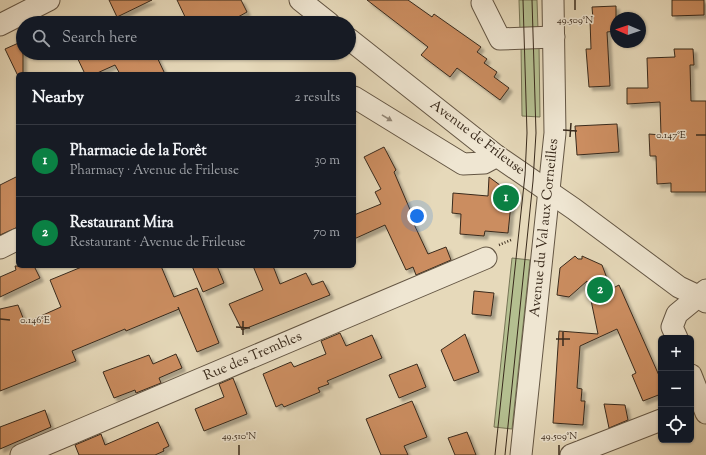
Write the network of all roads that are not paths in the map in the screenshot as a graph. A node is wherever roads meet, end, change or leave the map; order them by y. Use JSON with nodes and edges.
{"nodes":[{"id":1,"x":49,"y":0,"type":"edge"},
{"id":2,"x":300,"y":0,"type":"edge"},
{"id":3,"x":553,"y":0,"type":"edge"},
{"id":4,"x":482,"y":3,"type":"dead end"},
{"id":5,"x":18,"y":16,"type":"edge"},
{"id":6,"x":320,"y":16,"type":"edge"},
{"id":7,"x":16,"y":17,"type":"edge"},
{"id":8,"x":0,"y":25,"type":"edge"},
{"id":9,"x":554,"y":37,"type":"junction"},
{"id":10,"x":356,"y":44,"type":"edge"},
{"id":11,"x":356,"y":98,"type":"edge"},
{"id":12,"x":497,"y":156,"type":"junction"},
{"id":13,"x":549,"y":192,"type":"junction"},
{"id":14,"x":16,"y":240,"type":"edge"},
{"id":15,"x":0,"y":248,"type":"edge"},
{"id":16,"x":486,"y":258,"type":"dead end"},
{"id":17,"x":703,"y":296,"type":"edge"},
{"id":18,"x":676,"y":335,"type":"edge"},
{"id":19,"x":694,"y":386,"type":"edge"},
{"id":20,"x":700,"y":409,"type":"edge"},
{"id":21,"x":658,"y":421,"type":"edge"},
{"id":22,"x":21,"y":455,"type":"edge"},
{"id":23,"x":521,"y":455,"type":"edge"},
{"id":24,"x":571,"y":455,"type":"edge"}],
"edges":[{"from":1,"to":5,"type":"street"},
{"from":2,"to":6,"type":"street"},
{"from":3,"to":9,"type":"street","name":"Avenue du Val aux Corneilles"},
{"from":4,"to":9,"type":"street"},
{"from":7,"to":8,"type":"street"},
{"from":9,"to":13,"type":"street","name":"Avenue du Val aux Corneilles"},
{"from":10,"to":12,"type":"street","name":"Avenue de Frileuse"},
{"from":11,"to":12,"type":"street","one_way":true},
{"from":12,"to":13,"type":"street","name":"Avenue de Frileuse"},
{"from":13,"to":17,"type":"street","name":"Avenue de Frileuse"},
{"from":13,"to":23,"type":"street","name":"Avenue du Val aux Corneilles"},
{"from":14,"to":15,"type":"street"},
{"from":16,"to":22,"type":"street","name":"Rue des Trembles"},
{"from":17,"to":18,"type":"street"},
{"from":19,"to":20,"type":"street"},
{"from":21,"to":24,"type":"street"}]}
